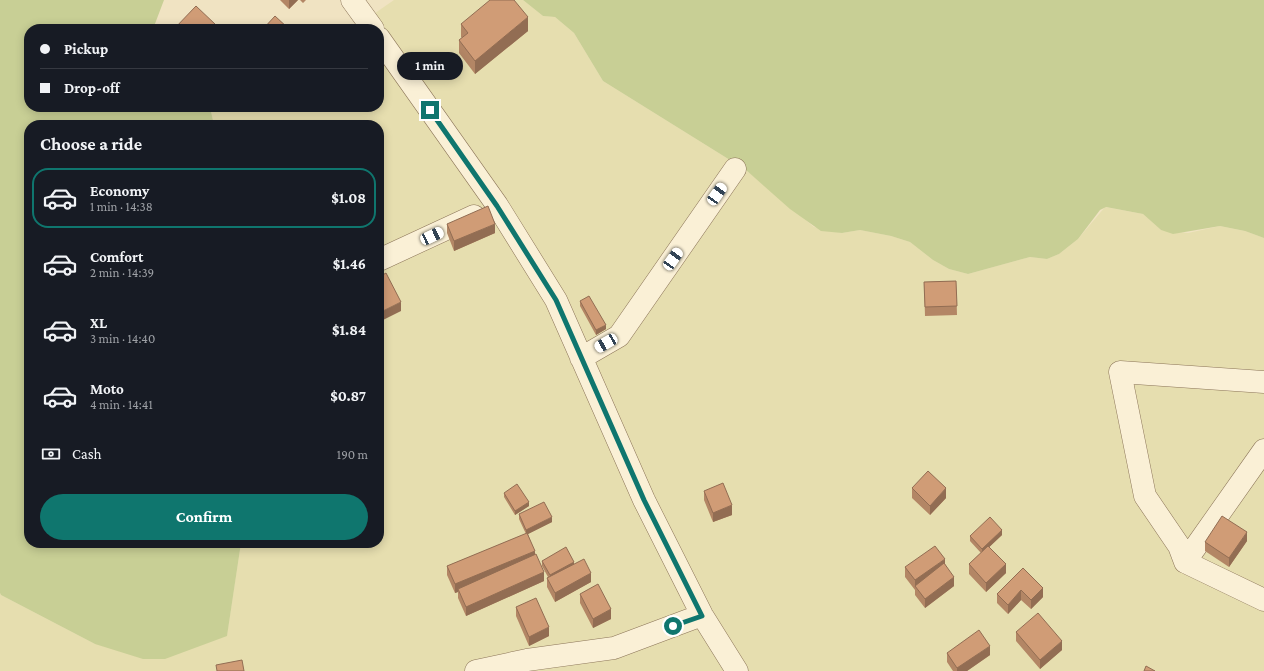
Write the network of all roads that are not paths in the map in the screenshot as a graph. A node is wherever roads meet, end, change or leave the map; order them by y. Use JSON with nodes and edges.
{"nodes":[{"id":1,"x":352,"y":0,"type":"edge"},
{"id":2,"x":369,"y":24,"type":"edge"},
{"id":3,"x":384,"y":45,"type":"edge"},
{"id":4,"x":735,"y":169,"type":"dead end"},
{"id":5,"x":497,"y":206,"type":"junction"},
{"id":6,"x":384,"y":258,"type":"edge"},
{"id":7,"x":581,"y":358,"type":"junction"},
{"id":8,"x":1264,"y":382,"type":"edge"},
{"id":9,"x":1264,"y":450,"type":"edge"},
{"id":10,"x":1185,"y":562,"type":"junction"},
{"id":11,"x":1264,"y":600,"type":"edge"},
{"id":12,"x":702,"y":616,"type":"junction"},
{"id":13,"x":476,"y":671,"type":"edge"},
{"id":14,"x":737,"y":671,"type":"edge"}],
"edges":[{"from":1,"to":2,"type":"street"},
{"from":3,"to":5,"type":"street"},
{"from":4,"to":7,"type":"street"},
{"from":5,"to":6,"type":"street"},
{"from":5,"to":7,"type":"street"},
{"from":7,"to":12,"type":"street"},
{"from":8,"to":10,"type":"street"},
{"from":9,"to":10,"type":"street"},
{"from":10,"to":11,"type":"street"},
{"from":12,"to":13,"type":"street"},
{"from":12,"to":14,"type":"street"}]}
